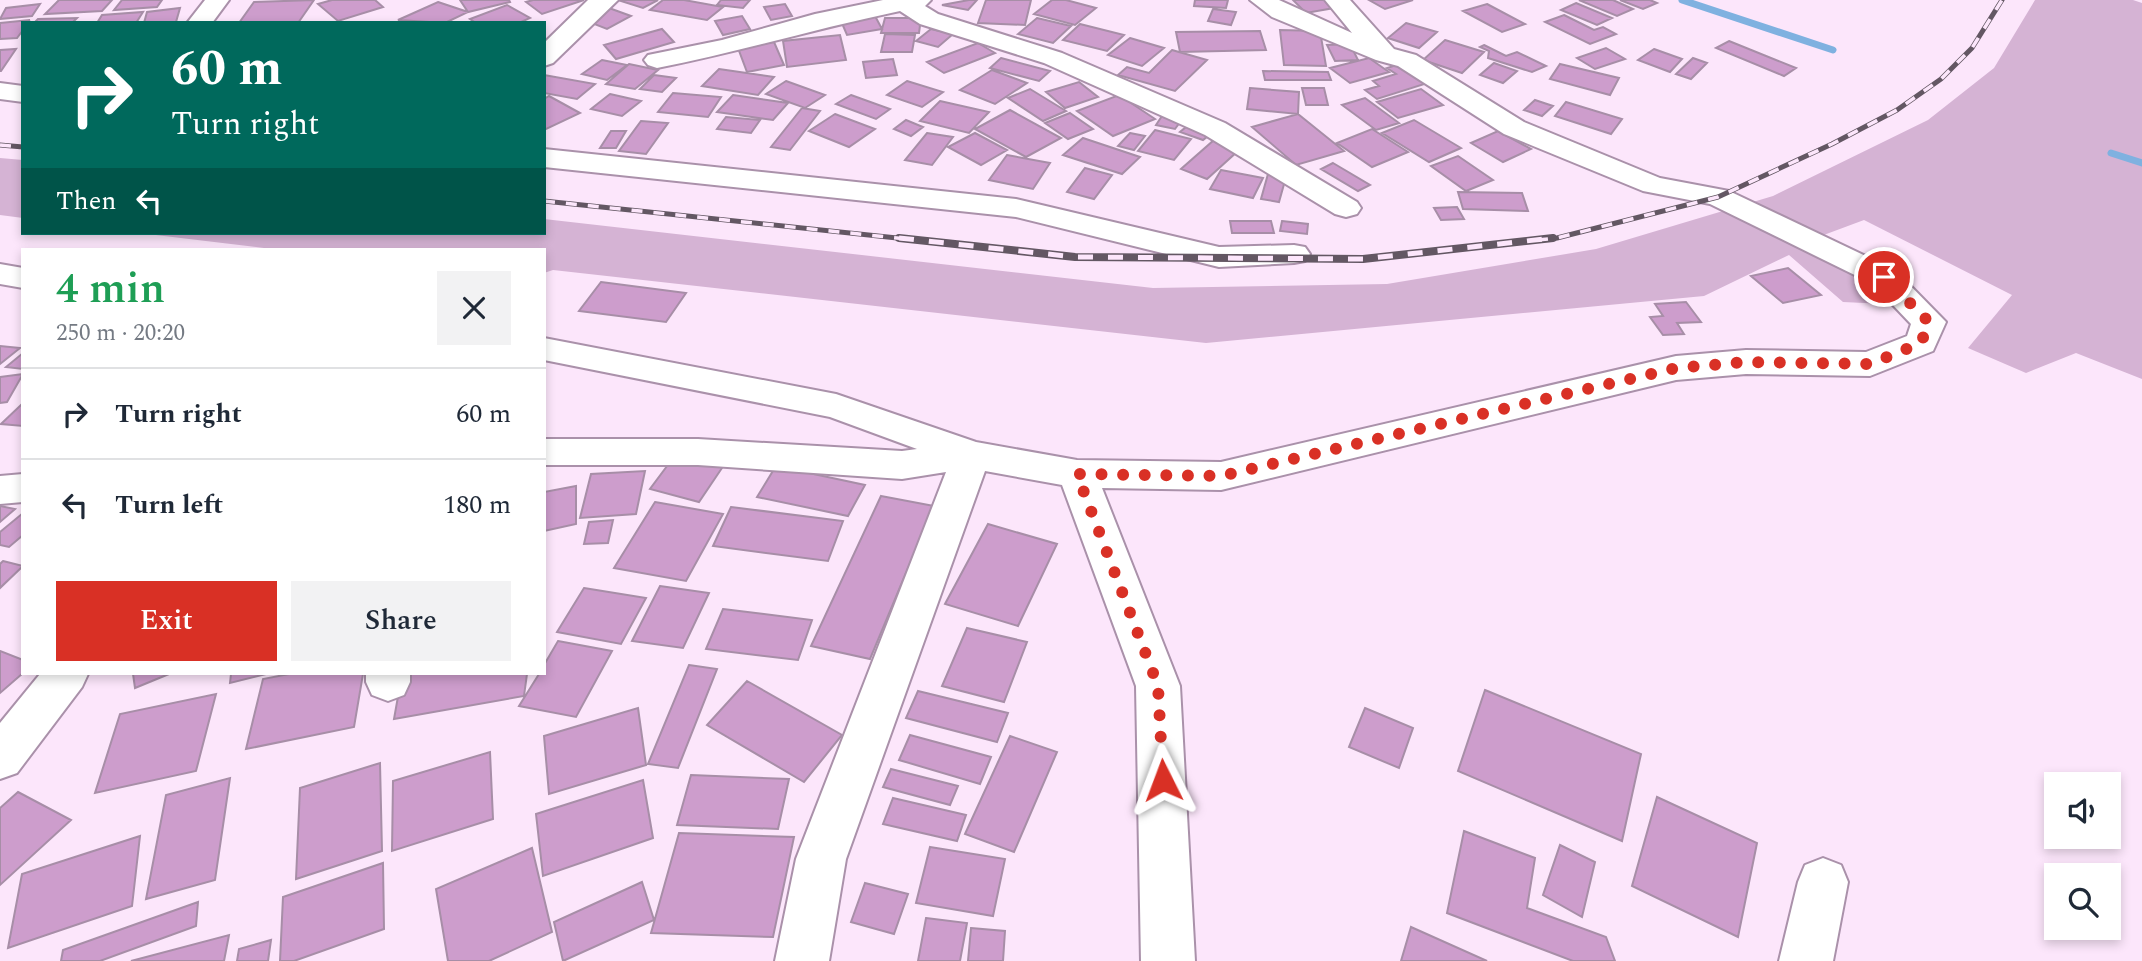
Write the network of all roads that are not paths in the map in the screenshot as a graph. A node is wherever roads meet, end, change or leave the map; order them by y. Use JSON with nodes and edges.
{"nodes":[{"id":1,"x":217,"y":0,"type":"edge"},
{"id":2,"x":606,"y":0,"type":"edge"},
{"id":3,"x":1262,"y":0,"type":"edge"},
{"id":4,"x":1337,"y":0,"type":"edge"},
{"id":5,"x":907,"y":1,"type":"edge"},
{"id":6,"x":201,"y":21,"type":"edge"},
{"id":7,"x":1385,"y":55,"type":"junction"},
{"id":8,"x":546,"y":56,"type":"edge"},
{"id":9,"x":657,"y":60,"type":"dead end"},
{"id":10,"x":0,"y":91,"type":"edge"},
{"id":11,"x":21,"y":94,"type":"edge"},
{"id":12,"x":546,"y":158,"type":"edge"},
{"id":13,"x":1346,"y":208,"type":"dead end"},
{"id":14,"x":1294,"y":254,"type":"dead end"},
{"id":15,"x":0,"y":274,"type":"edge"},
{"id":16,"x":21,"y":278,"type":"edge"},
{"id":17,"x":546,"y":349,"type":"edge"},
{"id":18,"x":546,"y":452,"type":"edge"},
{"id":19,"x":972,"y":455,"type":"junction"},
{"id":20,"x":1077,"y":474,"type":"junction"},
{"id":21,"x":21,"y":488,"type":"edge"},
{"id":22,"x":0,"y":490,"type":"edge"},
{"id":23,"x":65,"y":675,"type":"edge"},
{"id":24,"x":0,"y":758,"type":"edge"},
{"id":25,"x":1823,"y":882,"type":"dead end"},
{"id":26,"x":802,"y":961,"type":"edge"},
{"id":27,"x":1168,"y":961,"type":"edge"},
{"id":28,"x":1806,"y":961,"type":"edge"}],
"edges":[{"from":1,"to":6,"type":"street"},
{"from":2,"to":8,"type":"street"},
{"from":3,"to":7,"type":"street"},
{"from":4,"to":7,"type":"street"},
{"from":5,"to":9,"type":"street"},
{"from":5,"to":13,"type":"street"},
{"from":7,"to":20,"type":"street"},
{"from":10,"to":11,"type":"street"},
{"from":12,"to":14,"type":"street"},
{"from":15,"to":16,"type":"street"},
{"from":17,"to":19,"type":"street"},
{"from":18,"to":19,"type":"street"},
{"from":19,"to":20,"type":"street"},
{"from":19,"to":26,"type":"street"},
{"from":20,"to":27,"type":"street"},
{"from":21,"to":22,"type":"street"},
{"from":23,"to":24,"type":"street"},
{"from":25,"to":28,"type":"street"}]}
